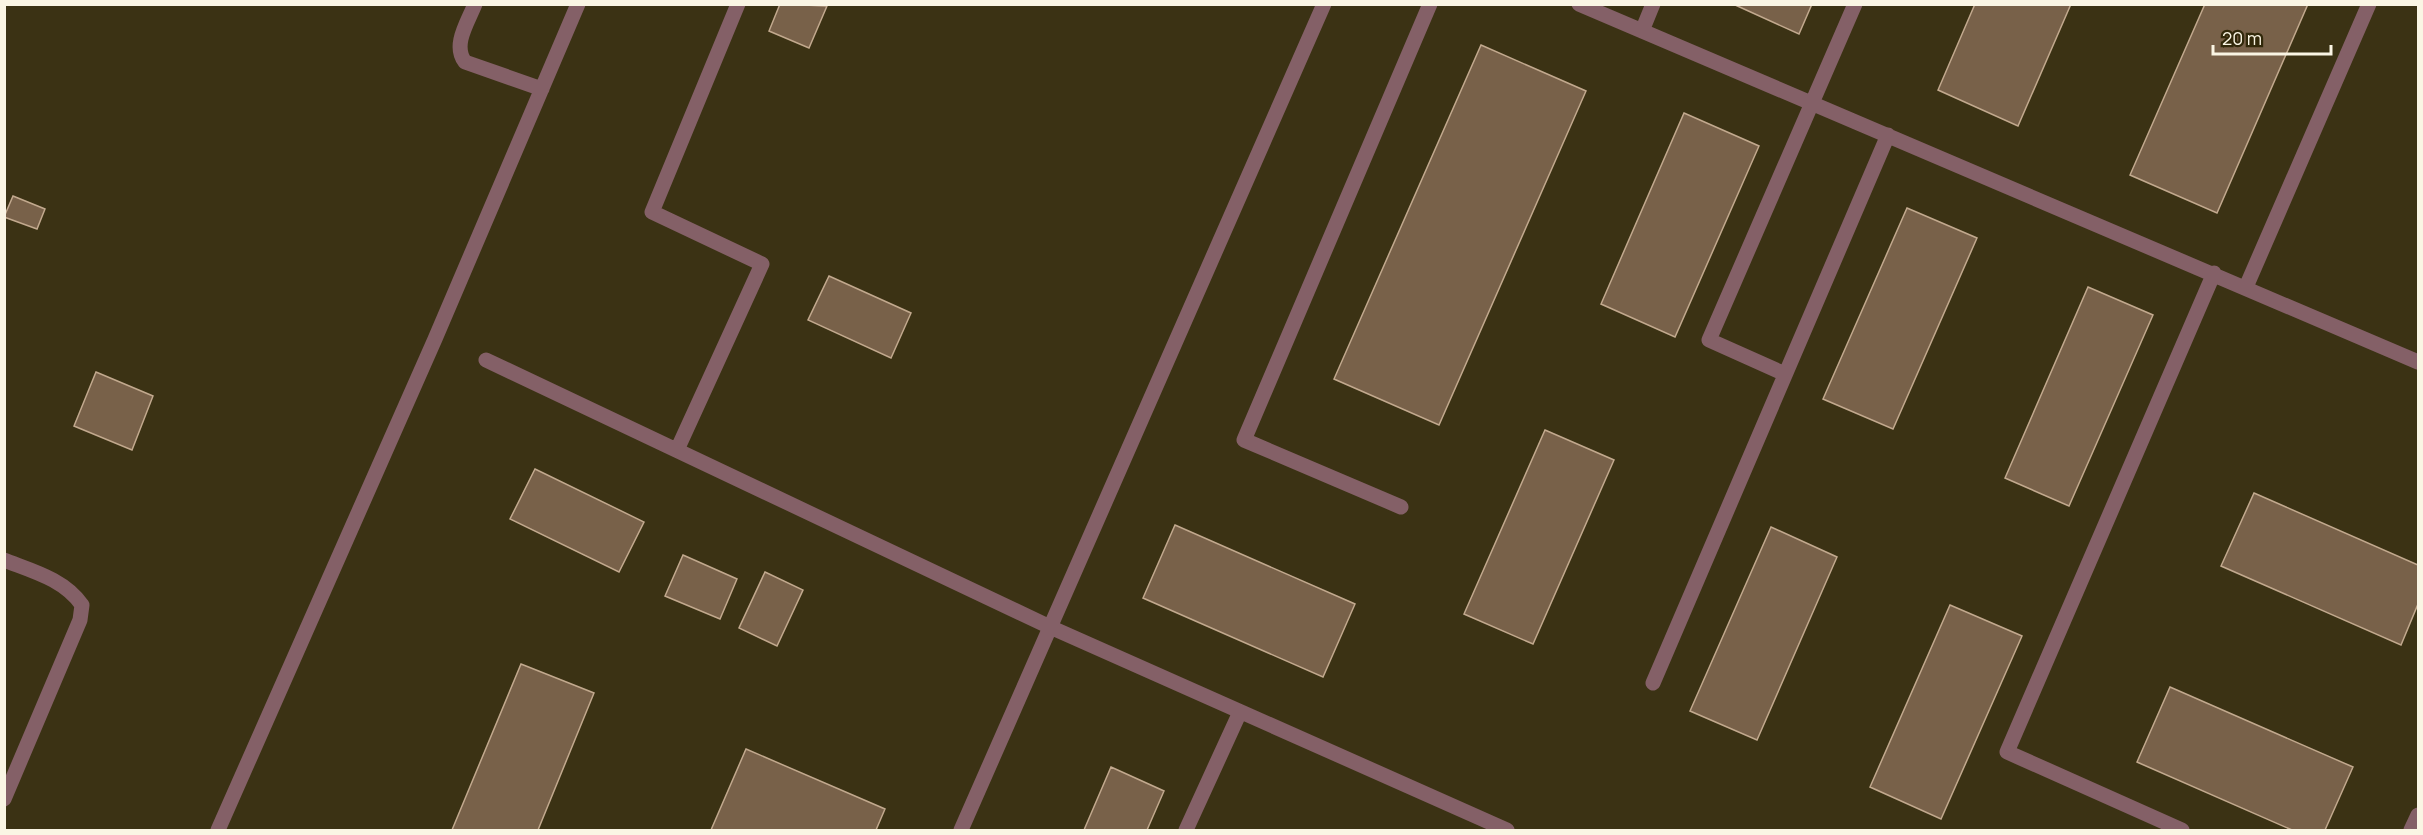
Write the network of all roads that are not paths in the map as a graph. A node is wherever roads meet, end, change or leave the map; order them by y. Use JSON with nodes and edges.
{"nodes":[{"id":1,"x":475,"y":4,"type":"edge"},
{"id":2,"x":578,"y":4,"type":"edge"},
{"id":3,"x":738,"y":4,"type":"edge"},
{"id":4,"x":1324,"y":4,"type":"edge"},
{"id":5,"x":1430,"y":4,"type":"edge"},
{"id":6,"x":1579,"y":4,"type":"edge"},
{"id":7,"x":1653,"y":4,"type":"edge"},
{"id":8,"x":1855,"y":4,"type":"edge"},
{"id":9,"x":2369,"y":4,"type":"edge"},
{"id":10,"x":1642,"y":31,"type":"junction"},
{"id":11,"x":542,"y":89,"type":"junction"},
{"id":12,"x":1811,"y":103,"type":"junction"},
{"id":13,"x":1888,"y":135,"type":"junction"},
{"id":14,"x":2214,"y":273,"type":"junction"},
{"id":15,"x":2246,"y":287,"type":"junction"},
{"id":16,"x":486,"y":360,"type":"dead end"},
{"id":17,"x":2418,"y":362,"type":"edge"},
{"id":18,"x":1785,"y":374,"type":"junction"},
{"id":19,"x":677,"y":450,"type":"junction"},
{"id":20,"x":1401,"y":507,"type":"dead end"},
{"id":21,"x":4,"y":560,"type":"edge"},
{"id":22,"x":1050,"y":627,"type":"junction"},
{"id":23,"x":1653,"y":683,"type":"dead end"},
{"id":24,"x":1240,"y":712,"type":"junction"},
{"id":25,"x":4,"y":799,"type":"edge"},
{"id":26,"x":2418,"y":815,"type":"edge"},
{"id":27,"x":218,"y":831,"type":"edge"},
{"id":28,"x":961,"y":831,"type":"edge"},
{"id":29,"x":1186,"y":831,"type":"edge"},
{"id":30,"x":1507,"y":831,"type":"edge"},
{"id":31,"x":2182,"y":831,"type":"edge"},
{"id":32,"x":2411,"y":831,"type":"edge"}],
"edges":[{"from":1,"to":11,"type":"lane"},
{"from":2,"to":11,"type":"lane"},
{"from":3,"to":19,"type":"lane"},
{"from":4,"to":22,"type":"lane"},
{"from":5,"to":20,"type":"lane"},
{"from":6,"to":10,"type":"lane"},
{"from":7,"to":10,"type":"lane"},
{"from":8,"to":12,"type":"lane"},
{"from":9,"to":15,"type":"lane"},
{"from":10,"to":12,"type":"lane"},
{"from":11,"to":27,"type":"lane"},
{"from":12,"to":13,"type":"lane"},
{"from":12,"to":18,"type":"lane"},
{"from":13,"to":14,"type":"lane"},
{"from":13,"to":18,"type":"lane"},
{"from":14,"to":15,"type":"lane"},
{"from":14,"to":31,"type":"lane"},
{"from":15,"to":17,"type":"lane"},
{"from":16,"to":19,"type":"lane"},
{"from":18,"to":23,"type":"lane"},
{"from":19,"to":22,"type":"lane"},
{"from":21,"to":25,"type":"lane"},
{"from":22,"to":24,"type":"lane"},
{"from":22,"to":28,"type":"lane"},
{"from":24,"to":29,"type":"lane"},
{"from":24,"to":30,"type":"lane"},
{"from":26,"to":32,"type":"lane"}]}
